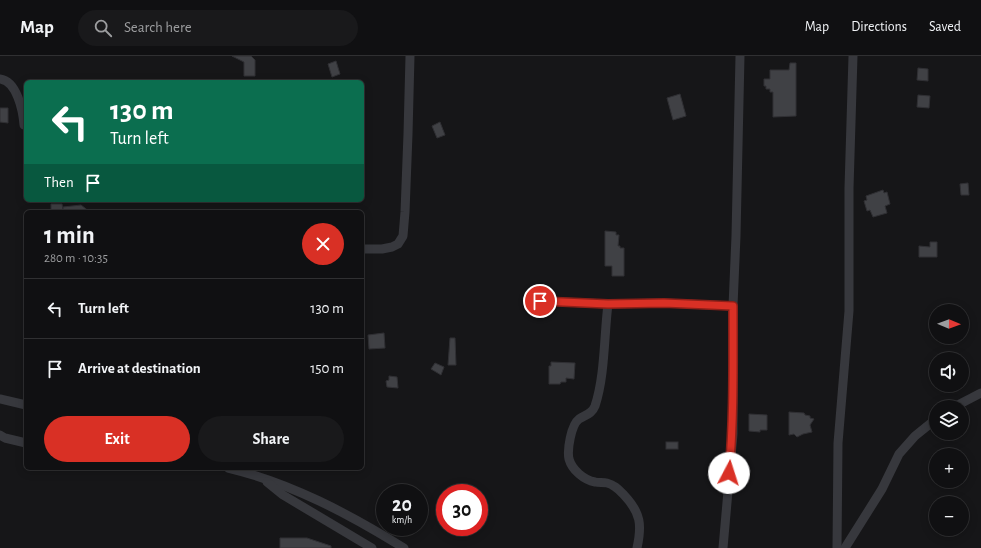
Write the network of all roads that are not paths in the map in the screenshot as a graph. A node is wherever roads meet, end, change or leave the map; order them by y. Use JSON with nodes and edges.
{"nodes":[{"id":1,"x":410,"y":56,"type":"edge"},
{"id":2,"x":740,"y":56,"type":"edge"},
{"id":3,"x":853,"y":56,"type":"edge"},
{"id":4,"x":0,"y":79,"type":"edge"},
{"id":5,"x":24,"y":125,"type":"dead end"},
{"id":6,"x":364,"y":249,"type":"edge"},
{"id":7,"x":540,"y":301,"type":"dead end"},
{"id":8,"x":608,"y":304,"type":"junction"},
{"id":9,"x":733,"y":306,"type":"junction"},
{"id":10,"x":981,"y":393,"type":"edge"},
{"id":11,"x":0,"y":399,"type":"edge"},
{"id":12,"x":968,"y":400,"type":"edge"},
{"id":13,"x":24,"y":405,"type":"edge"},
{"id":14,"x":929,"y":425,"type":"edge"},
{"id":15,"x":0,"y":435,"type":"edge"},
{"id":16,"x":24,"y":443,"type":"edge"},
{"id":17,"x":248,"y":470,"type":"edge"},
{"id":18,"x":262,"y":477,"type":"junction"},
{"id":19,"x":372,"y":548,"type":"edge"},
{"id":20,"x":404,"y":548,"type":"edge"},
{"id":21,"x":637,"y":548,"type":"edge"},
{"id":22,"x":723,"y":548,"type":"edge"},
{"id":23,"x":837,"y":548,"type":"edge"},
{"id":24,"x":845,"y":548,"type":"edge"}],
"edges":[{"from":1,"to":6,"type":"street"},
{"from":2,"to":9,"type":"street"},
{"from":3,"to":23,"type":"street"},
{"from":4,"to":5,"type":"street"},
{"from":7,"to":8,"type":"street"},
{"from":8,"to":9,"type":"street"},
{"from":8,"to":21,"type":"street"},
{"from":9,"to":22,"type":"street"},
{"from":10,"to":12,"type":"street"},
{"from":11,"to":13,"type":"street"},
{"from":14,"to":24,"type":"street"},
{"from":15,"to":16,"type":"street"},
{"from":17,"to":18,"type":"street"},
{"from":18,"to":19,"type":"street"},
{"from":18,"to":20,"type":"street"}]}
